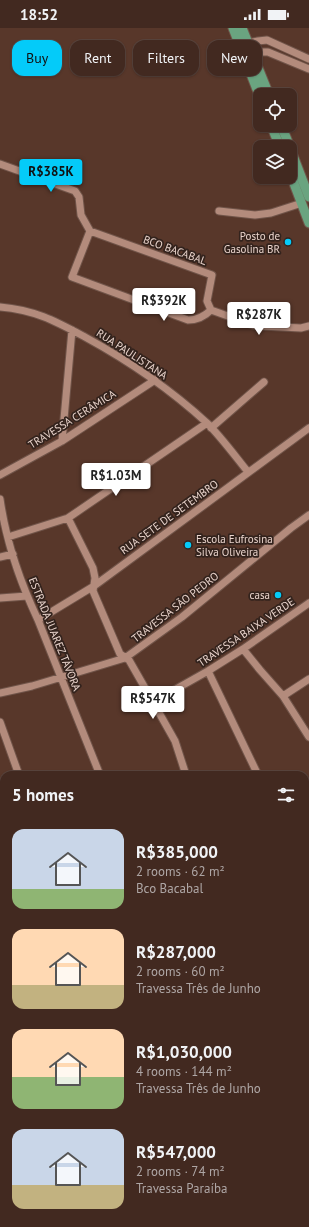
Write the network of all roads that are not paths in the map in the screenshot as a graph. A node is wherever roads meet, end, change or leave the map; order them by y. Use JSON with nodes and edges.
{"nodes":[{"id":1,"x":233,"y":28,"type":"edge"},
{"id":2,"x":242,"y":28,"type":"edge"},
{"id":3,"x":247,"y":40,"type":"edge"},
{"id":4,"x":262,"y":41,"type":"edge"},
{"id":5,"x":262,"y":52,"type":"edge"},
{"id":6,"x":309,"y":59,"type":"edge"},
{"id":7,"x":309,"y":69,"type":"edge"},
{"id":8,"x":261,"y":76,"type":"edge"},
{"id":9,"x":256,"y":88,"type":"edge"},
{"id":10,"x":266,"y":88,"type":"edge"},
{"id":11,"x":0,"y":164,"type":"edge"},
{"id":12,"x":297,"y":166,"type":"edge"},
{"id":13,"x":294,"y":184,"type":"edge"},
{"id":14,"x":309,"y":197,"type":"edge"},
{"id":15,"x":302,"y":203,"type":"junction"},
{"id":16,"x":220,"y":211,"type":"dead end"},
{"id":17,"x":309,"y":222,"type":"edge"},
{"id":18,"x":90,"y":231,"type":"junction"},
{"id":19,"x":0,"y":307,"type":"edge"},
{"id":20,"x":211,"y":310,"type":"junction"},
{"id":21,"x":309,"y":326,"type":"edge"},
{"id":22,"x":72,"y":330,"type":"junction"},
{"id":23,"x":155,"y":380,"type":"junction"},
{"id":24,"x":264,"y":382,"type":"dead end"},
{"id":25,"x":209,"y":426,"type":"junction"},
{"id":26,"x":309,"y":428,"type":"edge"},
{"id":27,"x":62,"y":440,"type":"junction"},
{"id":28,"x":248,"y":472,"type":"junction"},
{"id":29,"x":0,"y":475,"type":"edge"},
{"id":30,"x":0,"y":499,"type":"edge"},
{"id":31,"x":309,"y":515,"type":"edge"},
{"id":32,"x":68,"y":518,"type":"junction"},
{"id":33,"x":8,"y":536,"type":"junction"},
{"id":34,"x":13,"y":554,"type":"junction"},
{"id":35,"x":0,"y":557,"type":"edge"},
{"id":36,"x":94,"y":586,"type":"junction"},
{"id":37,"x":27,"y":596,"type":"junction"},
{"id":38,"x":0,"y":598,"type":"edge"},
{"id":39,"x":309,"y":603,"type":"edge"},
{"id":40,"x":38,"y":620,"type":"junction"},
{"id":41,"x":243,"y":649,"type":"junction"},
{"id":42,"x":125,"y":658,"type":"junction"},
{"id":43,"x":208,"y":672,"type":"junction"},
{"id":44,"x":60,"y":677,"type":"junction"},
{"id":45,"x":309,"y":679,"type":"edge"},
{"id":46,"x":0,"y":693,"type":"edge"},
{"id":47,"x":283,"y":696,"type":"junction"},
{"id":48,"x":153,"y":702,"type":"junction"},
{"id":49,"x":0,"y":722,"type":"edge"},
{"id":50,"x":309,"y":738,"type":"edge"},
{"id":51,"x":18,"y":771,"type":"edge"},
{"id":52,"x":98,"y":771,"type":"edge"},
{"id":53,"x":185,"y":771,"type":"edge"},
{"id":54,"x":256,"y":771,"type":"edge"}],
"edges":[{"from":1,"to":9,"type":"main road"},
{"from":2,"to":3,"type":"main road"},
{"from":4,"to":6,"type":"street"},
{"from":5,"to":7,"type":"street"},
{"from":8,"to":10,"type":"main road"},
{"from":11,"to":18,"type":"street"},
{"from":12,"to":14,"type":"main road"},
{"from":13,"to":15,"type":"main road"},
{"from":15,"to":16,"type":"street"},
{"from":15,"to":17,"type":"main road"},
{"from":18,"to":20,"type":"street","name":"BCO BACABAL"},
{"from":18,"to":20,"type":"street"},
{"from":19,"to":22,"type":"street","name":"RUA PAULISTANA"},
{"from":20,"to":21,"type":"street"},
{"from":22,"to":23,"type":"street","name":"RUA PAULISTANA"},
{"from":22,"to":27,"type":"street"},
{"from":23,"to":25,"type":"street","name":"RUA PAULISTANA"},
{"from":23,"to":27,"type":"street","name":"TRAVESSA CERÂMICA"},
{"from":24,"to":25,"type":"street"},
{"from":25,"to":28,"type":"street","name":"RUA PAULISTANA"},
{"from":25,"to":32,"type":"street"},
{"from":26,"to":28,"type":"street","name":"RUA SETE DE SETEMBRO"},
{"from":27,"to":29,"type":"street","name":"TRAVESSA CERÂMICA"},
{"from":28,"to":36,"type":"street","name":"RUA SETE DE SETEMBRO"},
{"from":30,"to":33,"type":"street","name":"ESTRADA JUAREZ TÁVORA"},
{"from":31,"to":42,"type":"street","name":"TRAVESSA SÃO PEDRO"},
{"from":32,"to":33,"type":"street"},
{"from":32,"to":36,"type":"street"},
{"from":33,"to":34,"type":"street","name":"ESTRADA JUAREZ TÁVORA"},
{"from":34,"to":35,"type":"street"},
{"from":34,"to":37,"type":"street","name":"ESTRADA JUAREZ TÁVORA"},
{"from":36,"to":40,"type":"street","name":"RUA SETE DE SETEMBRO"},
{"from":36,"to":42,"type":"street"},
{"from":37,"to":38,"type":"street"},
{"from":37,"to":40,"type":"street","name":"ESTRADA JUAREZ TÁVORA"},
{"from":39,"to":41,"type":"street","name":"TRAVESSA BAIXA VERDE"},
{"from":40,"to":44,"type":"street","name":"ESTRADA JUAREZ TÁVORA"},
{"from":41,"to":43,"type":"street","name":"TRAVESSA BAIXA VERDE"},
{"from":41,"to":47,"type":"street"},
{"from":42,"to":44,"type":"street","name":"TRAVESSA SÃO PEDRO"},
{"from":42,"to":48,"type":"street"},
{"from":43,"to":48,"type":"street","name":"TRAVESSA BAIXA VERDE"},
{"from":43,"to":54,"type":"street"},
{"from":44,"to":46,"type":"street","name":"TRAVESSA SÃO PEDRO"},
{"from":44,"to":52,"type":"street","name":"ESTRADA JUAREZ TÁVORA"},
{"from":45,"to":47,"type":"street"},
{"from":47,"to":50,"type":"street"},
{"from":48,"to":53,"type":"street"},
{"from":49,"to":51,"type":"street"}]}
